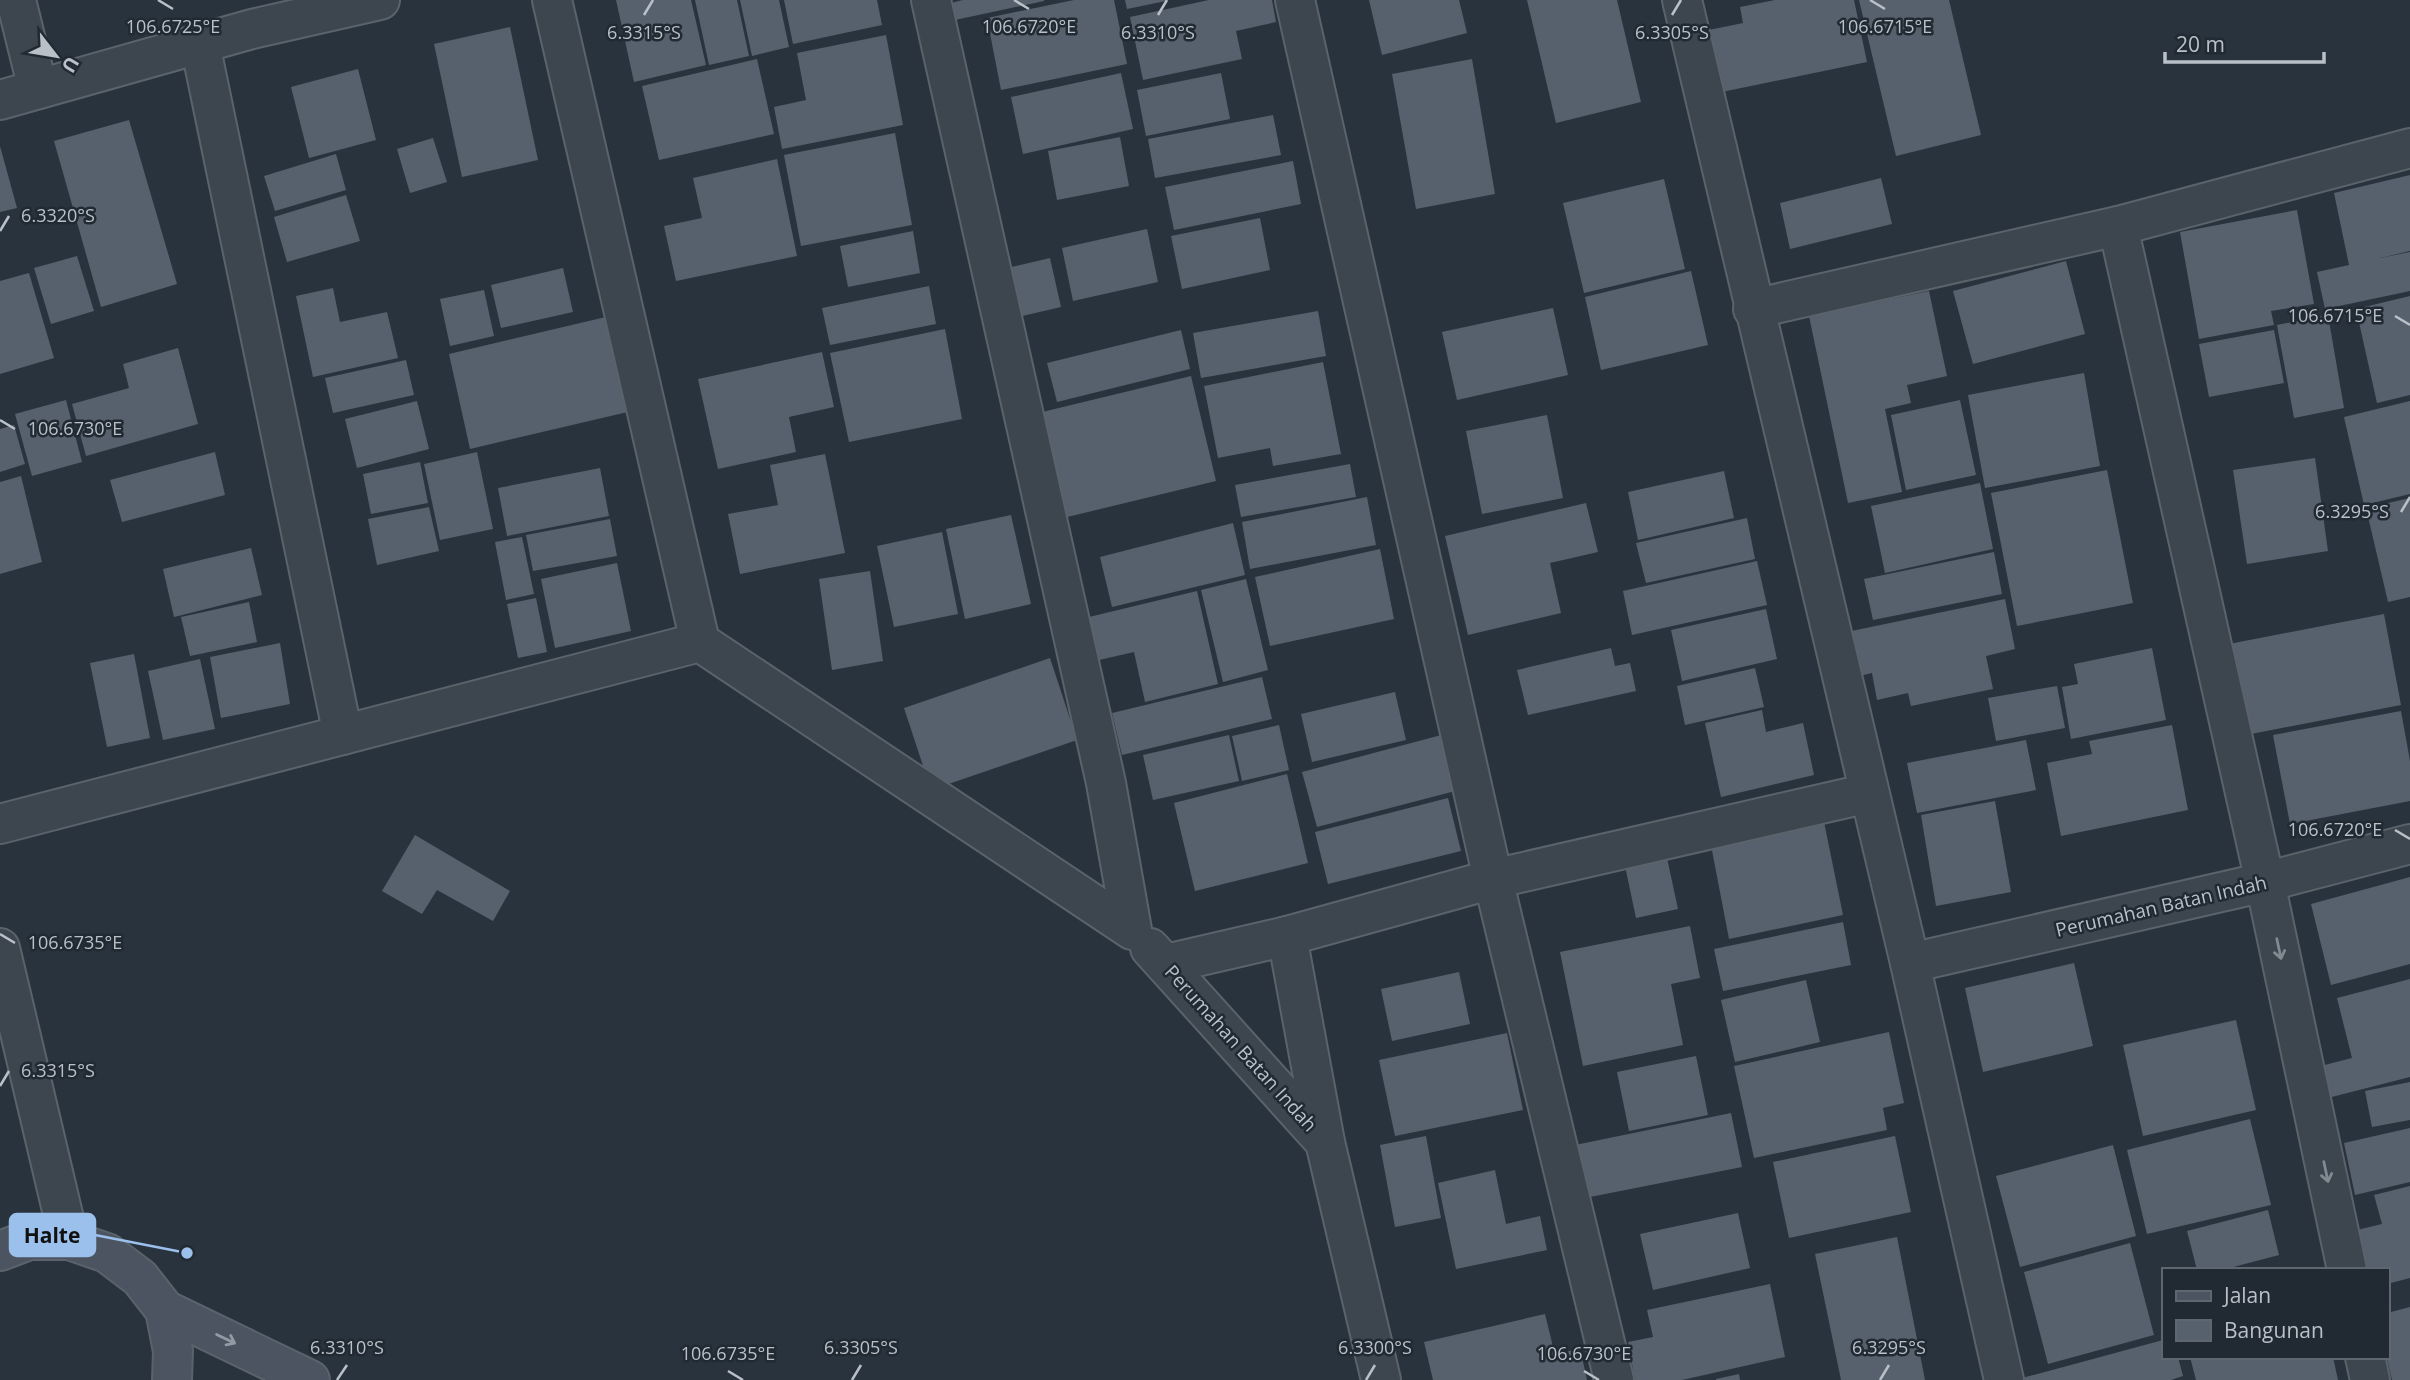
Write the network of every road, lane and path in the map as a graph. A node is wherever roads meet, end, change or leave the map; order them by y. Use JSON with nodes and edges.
{"nodes":[{"id":1,"x":16,"y":0,"type":"edge"},
{"id":2,"x":380,"y":0,"type":"edge"},
{"id":3,"x":552,"y":0,"type":"edge"},
{"id":4,"x":931,"y":0,"type":"edge"},
{"id":5,"x":1295,"y":0,"type":"edge"},
{"id":6,"x":1682,"y":0,"type":"edge"},
{"id":7,"x":319,"y":7,"type":"edge"},
{"id":8,"x":200,"y":44,"type":"junction"},
{"id":9,"x":38,"y":89,"type":"junction"},
{"id":10,"x":0,"y":100,"type":"edge"},
{"id":11,"x":2410,"y":148,"type":"edge"},
{"id":12,"x":2118,"y":226,"type":"junction"},
{"id":13,"x":1753,"y":309,"type":"junction"},
{"id":14,"x":699,"y":642,"type":"junction"},
{"id":15,"x":343,"y":734,"type":"junction"},
{"id":16,"x":1870,"y":793,"type":"junction"},
{"id":17,"x":0,"y":824,"type":"edge"},
{"id":18,"x":2410,"y":844,"type":"edge"},
{"id":19,"x":1493,"y":879,"type":"junction"},
{"id":20,"x":2265,"y":883,"type":"junction"},
{"id":21,"x":1132,"y":930,"type":"junction"},
{"id":22,"x":1287,"y":936,"type":"junction"},
{"id":23,"x":0,"y":948,"type":"edge"},
{"id":24,"x":1910,"y":963,"type":"junction"},
{"id":25,"x":1166,"y":964,"type":"junction"},
{"id":26,"x":1325,"y":1142,"type":"junction"},
{"id":27,"x":10,"y":1238,"type":"edge"},
{"id":28,"x":69,"y":1241,"type":"junction"},
{"id":29,"x":2347,"y":1268,"type":"edge"},
{"id":30,"x":165,"y":1310,"type":"junction"},
{"id":31,"x":2365,"y":1359,"type":"edge"},
{"id":32,"x":172,"y":1380,"type":"edge"},
{"id":33,"x":310,"y":1380,"type":"edge"},
{"id":34,"x":1381,"y":1380,"type":"edge"},
{"id":35,"x":1615,"y":1380,"type":"edge"},
{"id":36,"x":2004,"y":1380,"type":"edge"},
{"id":37,"x":2370,"y":1380,"type":"edge"}],
"edges":[{"from":1,"to":9,"type":"street"},
{"from":2,"to":7,"type":"street"},
{"from":3,"to":14,"type":"street"},
{"from":4,"to":21,"type":"street"},
{"from":5,"to":19,"type":"street"},
{"from":6,"to":13,"type":"street"},
{"from":7,"to":8,"type":"street"},
{"from":8,"to":9,"type":"street"},
{"from":8,"to":15,"type":"street"},
{"from":9,"to":10,"type":"street"},
{"from":11,"to":12,"type":"street"},
{"from":12,"to":13,"type":"street"},
{"from":12,"to":20,"type":"street"},
{"from":13,"to":16,"type":"street"},
{"from":14,"to":15,"type":"street"},
{"from":14,"to":21,"type":"street","name":"Perumahan Batan Indah"},
{"from":15,"to":17,"type":"street"},
{"from":16,"to":19,"type":"street"},
{"from":16,"to":24,"type":"street"},
{"from":18,"to":20,"type":"street","name":"Perumahan Batan Indah"},
{"from":19,"to":22,"type":"street"},
{"from":19,"to":35,"type":"street"},
{"from":20,"to":24,"type":"street","name":"Perumahan Batan Indah"},
{"from":20,"to":29,"type":"street","one_way":true},
{"from":21,"to":25,"type":"street","name":"Perumahan Batan Indah"},
{"from":22,"to":25,"type":"street"},
{"from":22,"to":26,"type":"street"},
{"from":23,"to":28,"type":"street"},
{"from":24,"to":36,"type":"street"},
{"from":25,"to":26,"type":"street","name":"Perumahan Batan Indah"},
{"from":26,"to":34,"type":"street","name":"Perumahan Batan Indah"},
{"from":27,"to":28,"type":"main road"},
{"from":28,"to":30,"type":"main road"},
{"from":30,"to":32,"type":"main road"},
{"from":30,"to":33,"type":"main road","one_way":true},
{"from":31,"to":37,"type":"street"}]}
